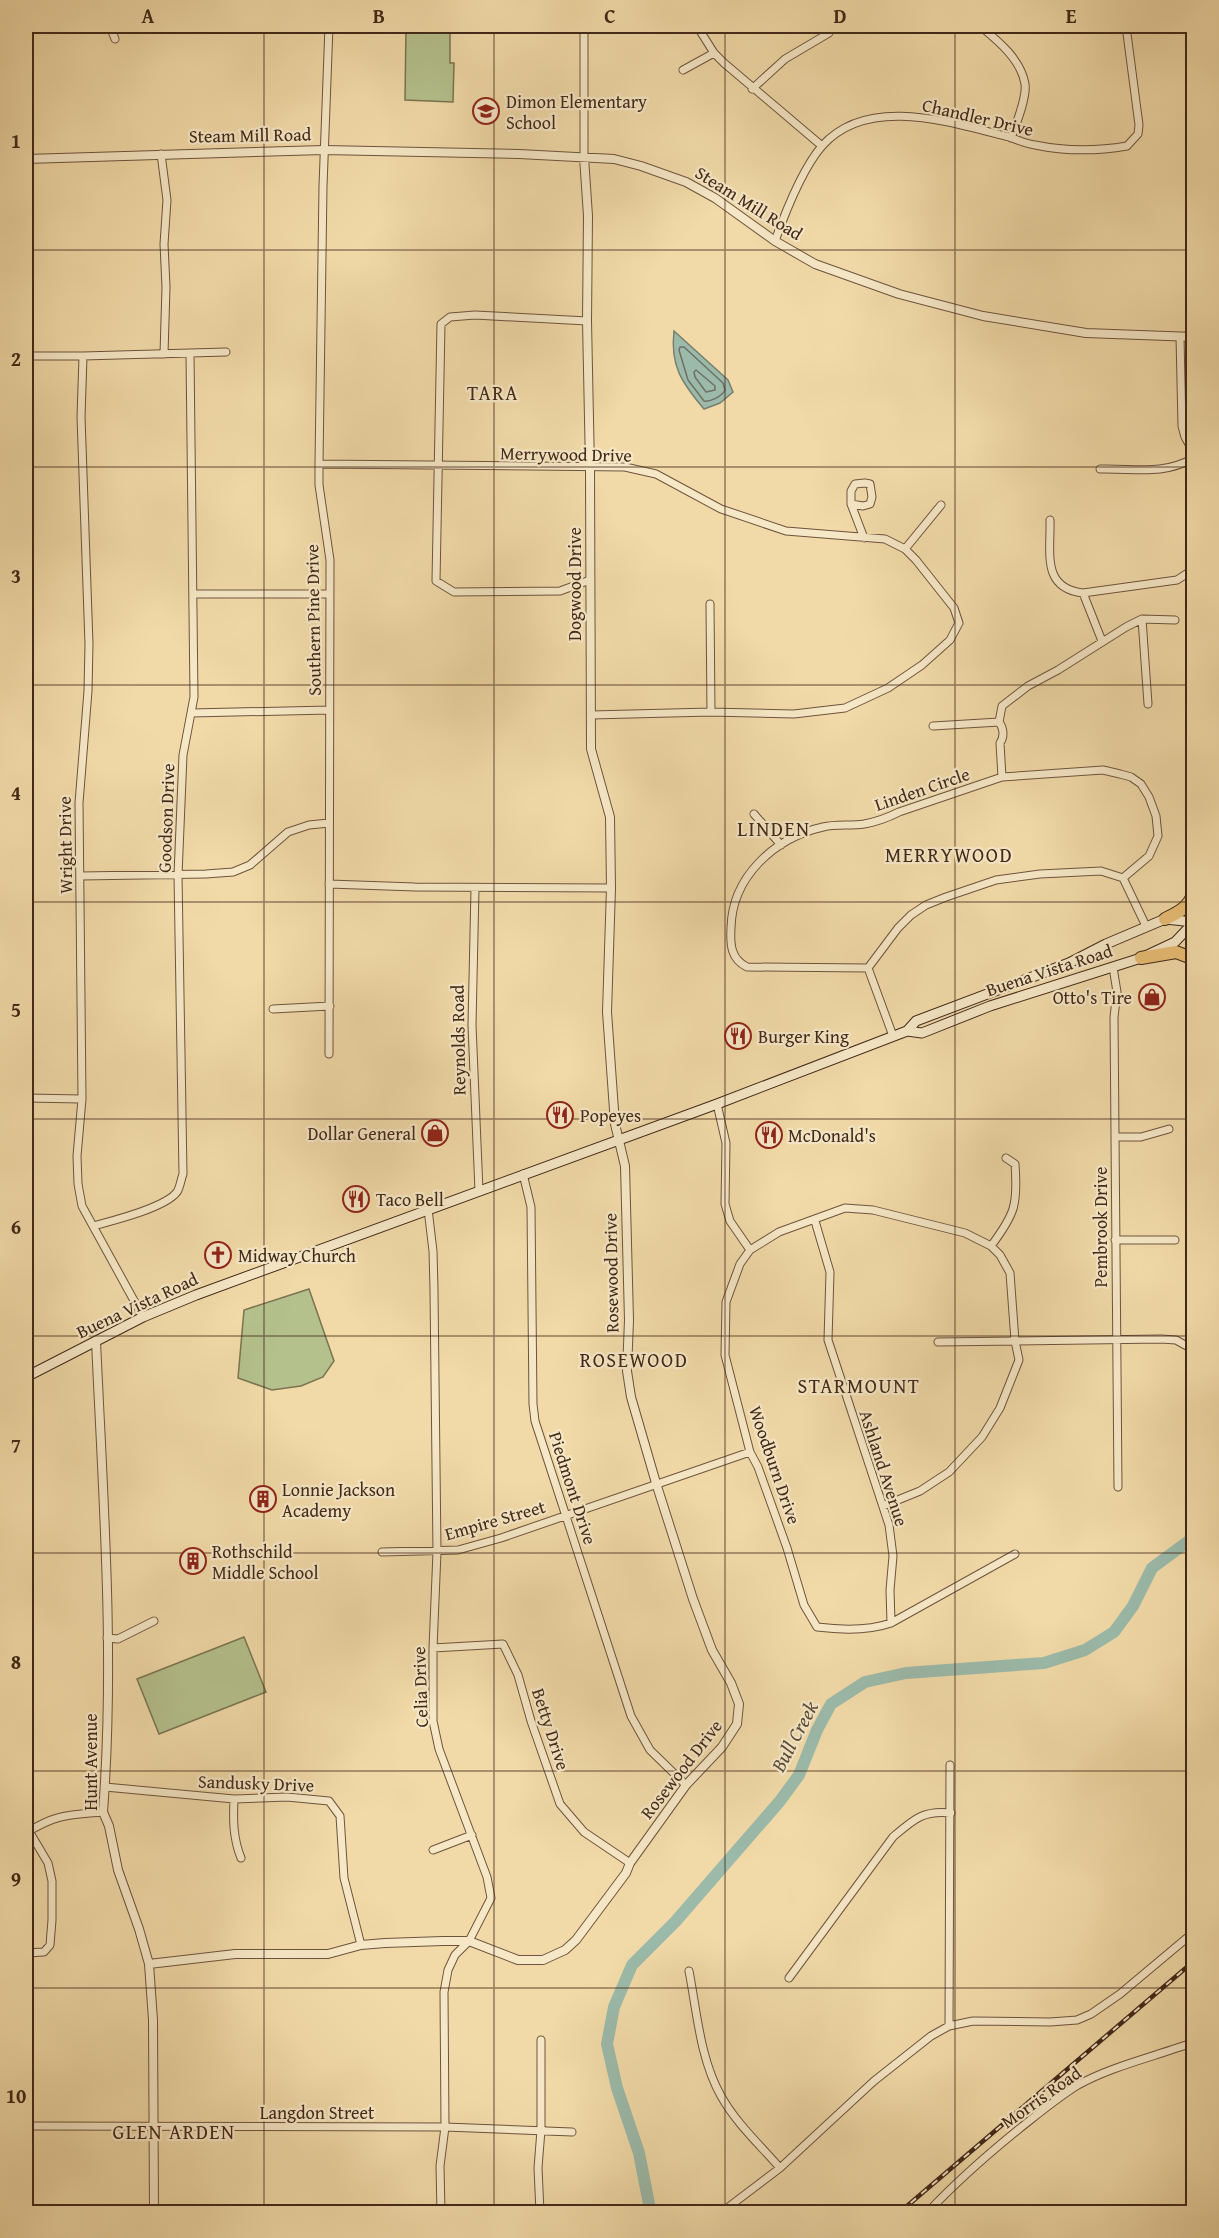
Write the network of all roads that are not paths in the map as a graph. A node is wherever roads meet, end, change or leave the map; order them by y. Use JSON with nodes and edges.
{"nodes":[{"id":1,"x":110,"y":26,"type":"edge"},
{"id":2,"x":329,"y":26,"type":"edge"},
{"id":3,"x":584,"y":26,"type":"edge"},
{"id":4,"x":697,"y":26,"type":"edge"},
{"id":5,"x":980,"y":26,"type":"edge"},
{"id":6,"x":1126,"y":26,"type":"edge"},
{"id":7,"x":829,"y":33,"type":"dead end"},
{"id":8,"x":115,"y":39,"type":"dead end"},
{"id":9,"x":714,"y":53,"type":"junction"},
{"id":10,"x":682,"y":70,"type":"dead end"},
{"id":11,"x":752,"y":89,"type":"junction"},
{"id":12,"x":1011,"y":138,"type":"junction"},
{"id":13,"x":822,"y":146,"type":"junction"},
{"id":14,"x":324,"y":150,"type":"junction"},
{"id":15,"x":161,"y":154,"type":"junction"},
{"id":16,"x":584,"y":157,"type":"junction"},
{"id":17,"x":26,"y":159,"type":"edge"},
{"id":18,"x":775,"y":241,"type":"junction"},
{"id":19,"x":587,"y":321,"type":"junction"},
{"id":20,"x":1180,"y":337,"type":"junction"},
{"id":21,"x":1194,"y":337,"type":"edge"},
{"id":22,"x":226,"y":352,"type":"dead end"},
{"id":23,"x":164,"y":354,"type":"junction"},
{"id":24,"x":190,"y":354,"type":"junction"},
{"id":25,"x":26,"y":356,"type":"edge"},
{"id":26,"x":83,"y":356,"type":"junction"},
{"id":27,"x":1194,"y":453,"type":"edge"},
{"id":28,"x":1194,"y":458,"type":"edge"},
{"id":29,"x":319,"y":464,"type":"junction"},
{"id":30,"x":437,"y":466,"type":"junction"},
{"id":31,"x":590,"y":468,"type":"junction"},
{"id":32,"x":1100,"y":469,"type":"dead end"},
{"id":33,"x":851,"y":504,"type":"dead end"},
{"id":34,"x":941,"y":505,"type":"dead end"},
{"id":35,"x":1050,"y":520,"type":"dead end"},
{"id":36,"x":864,"y":538,"type":"junction"},
{"id":37,"x":905,"y":549,"type":"junction"},
{"id":38,"x":1194,"y":569,"type":"edge"},
{"id":39,"x":590,"y":580,"type":"junction"},
{"id":40,"x":1083,"y":593,"type":"junction"},
{"id":41,"x":193,"y":594,"type":"junction"},
{"id":42,"x":330,"y":594,"type":"junction"},
{"id":43,"x":710,"y":604,"type":"dead end"},
{"id":44,"x":1142,"y":619,"type":"junction"},
{"id":45,"x":1175,"y":620,"type":"dead end"},
{"id":46,"x":1102,"y":641,"type":"junction"},
{"id":47,"x":1148,"y":704,"type":"dead end"},
{"id":48,"x":329,"y":710,"type":"junction"},
{"id":49,"x":711,"y":712,"type":"junction"},
{"id":50,"x":192,"y":713,"type":"junction"},
{"id":51,"x":591,"y":715,"type":"junction"},
{"id":52,"x":999,"y":722,"type":"junction"},
{"id":53,"x":933,"y":726,"type":"dead end"},
{"id":54,"x":1002,"y":777,"type":"junction"},
{"id":55,"x":754,"y":814,"type":"dead end"},
{"id":56,"x":329,"y":823,"type":"junction"},
{"id":57,"x":781,"y":845,"type":"junction"},
{"id":58,"x":178,"y":875,"type":"junction"},
{"id":59,"x":81,"y":876,"type":"junction"},
{"id":60,"x":1124,"y":878,"type":"junction"},
{"id":61,"x":329,"y":884,"type":"junction"},
{"id":62,"x":476,"y":888,"type":"junction"},
{"id":63,"x":611,"y":888,"type":"junction"},
{"id":64,"x":1194,"y":893,"type":"edge"},
{"id":65,"x":1165,"y":919,"type":"junction"},
{"id":66,"x":1146,"y":926,"type":"junction"},
{"id":67,"x":1141,"y":958,"type":"junction"},
{"id":68,"x":1194,"y":958,"type":"edge"},
{"id":69,"x":1113,"y":967,"type":"junction"},
{"id":70,"x":868,"y":968,"type":"junction"},
{"id":71,"x":330,"y":1006,"type":"junction"},
{"id":72,"x":273,"y":1010,"type":"dead end"},
{"id":73,"x":907,"y":1031,"type":"junction"},
{"id":74,"x":893,"y":1036,"type":"junction"},
{"id":75,"x":329,"y":1054,"type":"dead end"},
{"id":76,"x":26,"y":1098,"type":"edge"},
{"id":77,"x":82,"y":1099,"type":"junction"},
{"id":78,"x":717,"y":1104,"type":"junction"},
{"id":79,"x":1169,"y":1130,"type":"dead end"},
{"id":80,"x":1115,"y":1137,"type":"junction"},
{"id":81,"x":620,"y":1138,"type":"junction"},
{"id":82,"x":1006,"y":1158,"type":"dead end"},
{"id":83,"x":523,"y":1174,"type":"junction"},
{"id":84,"x":479,"y":1191,"type":"junction"},
{"id":85,"x":428,"y":1209,"type":"junction"},
{"id":86,"x":815,"y":1221,"type":"junction"},
{"id":87,"x":93,"y":1226,"type":"junction"},
{"id":88,"x":1115,"y":1240,"type":"junction"},
{"id":89,"x":1175,"y":1240,"type":"dead end"},
{"id":90,"x":991,"y":1246,"type":"junction"},
{"id":91,"x":750,"y":1250,"type":"junction"},
{"id":92,"x":143,"y":1317,"type":"junction"},
{"id":93,"x":1116,"y":1339,"type":"junction"},
{"id":94,"x":96,"y":1341,"type":"junction"},
{"id":95,"x":1015,"y":1341,"type":"junction"},
{"id":96,"x":938,"y":1342,"type":"dead end"},
{"id":97,"x":1194,"y":1350,"type":"edge"},
{"id":98,"x":26,"y":1377,"type":"edge"},
{"id":99,"x":750,"y":1452,"type":"junction"},
{"id":100,"x":656,"y":1484,"type":"junction"},
{"id":101,"x":1118,"y":1487,"type":"dead end"},
{"id":102,"x":883,"y":1506,"type":"junction"},
{"id":103,"x":566,"y":1515,"type":"junction"},
{"id":104,"x":382,"y":1552,"type":"dead end"},
{"id":105,"x":436,"y":1552,"type":"junction"},
{"id":106,"x":1015,"y":1554,"type":"dead end"},
{"id":107,"x":154,"y":1621,"type":"dead end"},
{"id":108,"x":891,"y":1623,"type":"junction"},
{"id":109,"x":107,"y":1638,"type":"junction"},
{"id":110,"x":433,"y":1648,"type":"junction"},
{"id":111,"x":950,"y":1765,"type":"dead end"},
{"id":112,"x":686,"y":1785,"type":"junction"},
{"id":113,"x":105,"y":1787,"type":"junction"},
{"id":114,"x":234,"y":1799,"type":"junction"},
{"id":115,"x":103,"y":1812,"type":"junction"},
{"id":116,"x":951,"y":1813,"type":"junction"},
{"id":117,"x":26,"y":1817,"type":"edge"},
{"id":118,"x":27,"y":1832,"type":"edge"},
{"id":119,"x":472,"y":1834,"type":"junction"},
{"id":120,"x":432,"y":1850,"type":"dead end"},
{"id":121,"x":241,"y":1858,"type":"dead end"},
{"id":122,"x":630,"y":1863,"type":"junction"},
{"id":123,"x":1194,"y":1932,"type":"edge"},
{"id":124,"x":469,"y":1941,"type":"junction"},
{"id":125,"x":361,"y":1946,"type":"junction"},
{"id":126,"x":26,"y":1953,"type":"edge"},
{"id":127,"x":149,"y":1964,"type":"junction"},
{"id":128,"x":689,"y":1971,"type":"dead end"},
{"id":129,"x":789,"y":1978,"type":"dead end"},
{"id":130,"x":948,"y":2026,"type":"junction"},
{"id":131,"x":541,"y":2040,"type":"dead end"},
{"id":132,"x":1194,"y":2042,"type":"edge"},
{"id":133,"x":26,"y":2126,"type":"edge"},
{"id":134,"x":154,"y":2126,"type":"junction"},
{"id":135,"x":445,"y":2127,"type":"junction"},
{"id":136,"x":541,"y":2130,"type":"junction"},
{"id":137,"x":572,"y":2132,"type":"dead end"},
{"id":138,"x":780,"y":2168,"type":"junction"},
{"id":139,"x":154,"y":2212,"type":"edge"},
{"id":140,"x":441,"y":2212,"type":"edge"},
{"id":141,"x":540,"y":2212,"type":"edge"},
{"id":142,"x":722,"y":2212,"type":"edge"},
{"id":143,"x":928,"y":2212,"type":"edge"}],
"edges":[{"from":1,"to":8,"type":"street"},
{"from":2,"to":14,"type":"street","name":"Southern Pine Drive"},
{"from":3,"to":16,"type":"street","name":"Dogwood Drive"},
{"from":4,"to":9,"type":"street"},
{"from":5,"to":12,"type":"street"},
{"from":6,"to":12,"type":"street","name":"Chandler Drive"},
{"from":7,"to":11,"type":"street"},
{"from":9,"to":10,"type":"street"},
{"from":9,"to":11,"type":"street"},
{"from":11,"to":13,"type":"street"},
{"from":12,"to":13,"type":"street","name":"Chandler Drive"},
{"from":13,"to":18,"type":"street","name":"Chandler Drive"},
{"from":14,"to":15,"type":"street","name":"Steam Mill Road"},
{"from":14,"to":16,"type":"street","name":"Steam Mill Road"},
{"from":14,"to":29,"type":"street","name":"Southern Pine Drive"},
{"from":15,"to":17,"type":"street","name":"Steam Mill Road"},
{"from":15,"to":23,"type":"street"},
{"from":16,"to":18,"type":"street","name":"Steam Mill Road"},
{"from":16,"to":19,"type":"street","name":"Dogwood Drive"},
{"from":18,"to":20,"type":"street","name":"Steam Mill Road"},
{"from":19,"to":30,"type":"street"},
{"from":19,"to":31,"type":"street","name":"Dogwood Drive"},
{"from":20,"to":21,"type":"street","name":"Steam Mill Road"},
{"from":20,"to":27,"type":"street"},
{"from":22,"to":24,"type":"street"},
{"from":23,"to":24,"type":"street"},
{"from":23,"to":26,"type":"street"},
{"from":24,"to":41,"type":"street","name":"Goodson Drive"},
{"from":25,"to":26,"type":"street"},
{"from":26,"to":59,"type":"street","name":"Wright Drive"},
{"from":28,"to":32,"type":"street"},
{"from":29,"to":30,"type":"street","name":"Merrywood Drive"},
{"from":29,"to":42,"type":"street","name":"Southern Pine Drive"},
{"from":30,"to":31,"type":"street","name":"Merrywood Drive"},
{"from":30,"to":39,"type":"street"},
{"from":31,"to":36,"type":"street","name":"Merrywood Drive"},
{"from":31,"to":39,"type":"street","name":"Dogwood Drive"},
{"from":33,"to":36,"type":"street"},
{"from":34,"to":37,"type":"street"},
{"from":35,"to":40,"type":"street"},
{"from":36,"to":37,"type":"street","name":"Merrywood Drive"},
{"from":37,"to":49,"type":"street","name":"Merrywood Drive"},
{"from":38,"to":40,"type":"street"},
{"from":39,"to":51,"type":"street","name":"Dogwood Drive"},
{"from":40,"to":46,"type":"street"},
{"from":41,"to":42,"type":"street"},
{"from":41,"to":50,"type":"street","name":"Goodson Drive"},
{"from":42,"to":48,"type":"street","name":"Southern Pine Drive"},
{"from":43,"to":49,"type":"street"},
{"from":44,"to":45,"type":"street"},
{"from":44,"to":46,"type":"street"},
{"from":44,"to":47,"type":"street"},
{"from":46,"to":52,"type":"street"},
{"from":48,"to":50,"type":"street"},
{"from":48,"to":56,"type":"street","name":"Southern Pine Drive"},
{"from":49,"to":51,"type":"street"},
{"from":50,"to":58,"type":"street","name":"Goodson Drive"},
{"from":51,"to":63,"type":"street","name":"Dogwood Drive"},
{"from":52,"to":53,"type":"street"},
{"from":52,"to":54,"type":"street"},
{"from":54,"to":57,"type":"street","name":"Linden Circle"},
{"from":54,"to":60,"type":"street","name":"Linden Circle"},
{"from":55,"to":57,"type":"street"},
{"from":56,"to":58,"type":"street"},
{"from":56,"to":61,"type":"street","name":"Southern Pine Drive"},
{"from":57,"to":70,"type":"street","name":"Linden Circle"},
{"from":58,"to":59,"type":"street"},
{"from":58,"to":87,"type":"street","name":"Goodson Drive"},
{"from":59,"to":77,"type":"street","name":"Wright Drive"},
{"from":60,"to":66,"type":"street"},
{"from":60,"to":70,"type":"street"},
{"from":61,"to":62,"type":"street"},
{"from":61,"to":71,"type":"street","name":"Southern Pine Drive"},
{"from":62,"to":63,"type":"street"},
{"from":62,"to":84,"type":"street","name":"Reynolds Road"},
{"from":63,"to":81,"type":"street","name":"Dogwood Drive"},
{"from":64,"to":65,"type":"highway"},
{"from":65,"to":66,"type":"main road","name":"Buena Vista Road"},
{"from":65,"to":67,"type":"main road","name":"Buena Vista Road"},
{"from":66,"to":73,"type":"main road","name":"Buena Vista Road"},
{"from":67,"to":68,"type":"highway"},
{"from":67,"to":69,"type":"main road","name":"Buena Vista Road"},
{"from":69,"to":73,"type":"main road","name":"Buena Vista Road"},
{"from":69,"to":80,"type":"street","name":"Pembrook Drive"},
{"from":70,"to":74,"type":"street"},
{"from":71,"to":72,"type":"street"},
{"from":71,"to":75,"type":"street","name":"Southern Pine Drive"},
{"from":73,"to":74,"type":"main road","name":"Buena Vista Road"},
{"from":74,"to":78,"type":"main road","name":"Buena Vista Road"},
{"from":76,"to":77,"type":"street"},
{"from":77,"to":87,"type":"street","name":"Wright Drive"},
{"from":78,"to":81,"type":"main road","name":"Buena Vista Road"},
{"from":78,"to":91,"type":"street"},
{"from":79,"to":80,"type":"street"},
{"from":80,"to":88,"type":"street","name":"Pembrook Drive"},
{"from":81,"to":83,"type":"main road","name":"Buena Vista Road"},
{"from":81,"to":100,"type":"street","name":"Rosewood Drive"},
{"from":82,"to":90,"type":"street"},
{"from":83,"to":84,"type":"main road","name":"Buena Vista Road"},
{"from":83,"to":103,"type":"street","name":"Piedmont Drive"},
{"from":84,"to":85,"type":"main road","name":"Buena Vista Road"},
{"from":85,"to":92,"type":"main road","name":"Buena Vista Road"},
{"from":85,"to":105,"type":"street","name":"Celia Drive"},
{"from":86,"to":90,"type":"street"},
{"from":86,"to":91,"type":"street"},
{"from":86,"to":102,"type":"street","name":"Ashland Avenue"},
{"from":87,"to":92,"type":"street","name":"Wright Drive"},
{"from":88,"to":89,"type":"street"},
{"from":88,"to":93,"type":"street","name":"Pembrook Drive"},
{"from":90,"to":95,"type":"street"},
{"from":91,"to":99,"type":"street","name":"Woodburn Drive"},
{"from":92,"to":94,"type":"main road","name":"Buena Vista Road"},
{"from":93,"to":95,"type":"street"},
{"from":93,"to":97,"type":"street"},
{"from":93,"to":101,"type":"street","name":"Pembrook Drive"},
{"from":94,"to":98,"type":"main road","name":"Buena Vista Road"},
{"from":94,"to":109,"type":"street","name":"Hunt Avenue"},
{"from":95,"to":96,"type":"street"},
{"from":95,"to":102,"type":"street"},
{"from":99,"to":100,"type":"street","name":"Empire Street"},
{"from":99,"to":108,"type":"street","name":"Woodburn Drive"},
{"from":100,"to":103,"type":"street","name":"Empire Street"},
{"from":100,"to":112,"type":"street","name":"Rosewood Drive"},
{"from":102,"to":108,"type":"street","name":"Ashland Avenue"},
{"from":103,"to":105,"type":"street","name":"Empire Street"},
{"from":103,"to":112,"type":"street","name":"Piedmont Drive"},
{"from":104,"to":105,"type":"street","name":"Empire Street"},
{"from":105,"to":110,"type":"street","name":"Celia Drive"},
{"from":106,"to":108,"type":"street","name":"Woodburn Drive"},
{"from":107,"to":109,"type":"street"},
{"from":109,"to":113,"type":"street","name":"Hunt Avenue"},
{"from":110,"to":119,"type":"street","name":"Celia Drive"},
{"from":110,"to":122,"type":"street","name":"Betty Drive"},
{"from":111,"to":116,"type":"street"},
{"from":112,"to":122,"type":"street","name":"Rosewood Drive"},
{"from":113,"to":114,"type":"street","name":"Sandusky Drive"},
{"from":113,"to":115,"type":"street","name":"Hunt Avenue"},
{"from":114,"to":121,"type":"street"},
{"from":114,"to":125,"type":"street","name":"Sandusky Drive"},
{"from":115,"to":118,"type":"street"},
{"from":115,"to":127,"type":"street","name":"Hunt Avenue"},
{"from":116,"to":129,"type":"street"},
{"from":116,"to":130,"type":"street"},
{"from":117,"to":118,"type":"street"},
{"from":118,"to":126,"type":"street"},
{"from":119,"to":120,"type":"street"},
{"from":119,"to":124,"type":"street","name":"Celia Drive"},
{"from":122,"to":124,"type":"street","name":"Rosewood Drive"},
{"from":123,"to":130,"type":"street"},
{"from":124,"to":125,"type":"street","name":"Rosewood Drive"},
{"from":124,"to":135,"type":"street","name":"Celia Drive"},
{"from":125,"to":127,"type":"street","name":"Rosewood Drive"},
{"from":127,"to":134,"type":"street","name":"Hunt Avenue"},
{"from":128,"to":138,"type":"street"},
{"from":130,"to":138,"type":"street"},
{"from":131,"to":136,"type":"street"},
{"from":132,"to":143,"type":"street","name":"Morris Road"},
{"from":133,"to":134,"type":"street","name":"Langdon Street"},
{"from":134,"to":135,"type":"street","name":"Langdon Street"},
{"from":134,"to":139,"type":"street","name":"Hunt Avenue"},
{"from":135,"to":136,"type":"street","name":"Langdon Street"},
{"from":135,"to":140,"type":"street","name":"Celia Drive"},
{"from":136,"to":137,"type":"street","name":"Langdon Street"},
{"from":136,"to":141,"type":"street"},
{"from":138,"to":142,"type":"street"}]}
